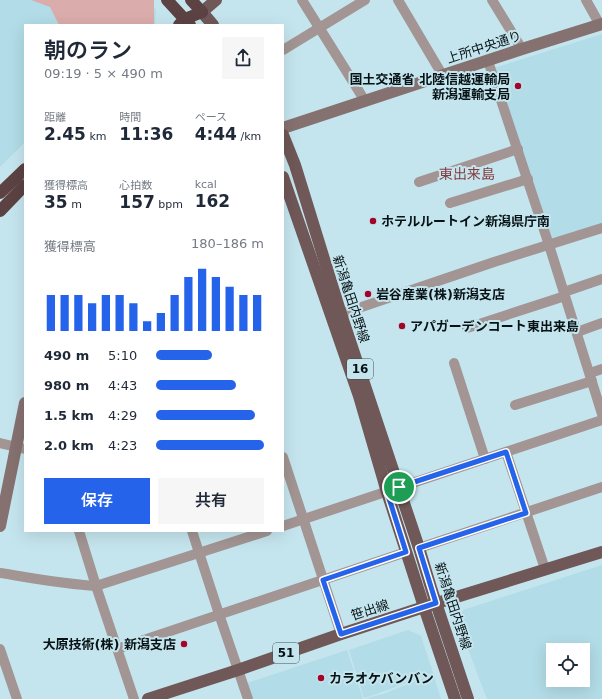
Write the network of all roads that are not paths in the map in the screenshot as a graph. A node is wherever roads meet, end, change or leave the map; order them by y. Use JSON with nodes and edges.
{"nodes":[{"id":1,"x":167,"y":0,"type":"edge"},
{"id":2,"x":191,"y":0,"type":"edge"},
{"id":3,"x":216,"y":0,"type":"edge"},
{"id":4,"x":302,"y":0,"type":"edge"},
{"id":5,"x":365,"y":0,"type":"edge"},
{"id":6,"x":398,"y":0,"type":"edge"},
{"id":7,"x":492,"y":0,"type":"edge"},
{"id":8,"x":586,"y":0,"type":"edge"},
{"id":9,"x":202,"y":12,"type":"junction"},
{"id":10,"x":187,"y":24,"type":"edge"},
{"id":11,"x":212,"y":24,"type":"edge"},
{"id":12,"x":601,"y":24,"type":"edge"},
{"id":13,"x":319,"y":27,"type":"junction"},
{"id":14,"x":284,"y":49,"type":"edge"},
{"id":15,"x":522,"y":49,"type":"junction"},
{"id":16,"x":488,"y":61,"type":"junction"},
{"id":17,"x":443,"y":76,"type":"junction"},
{"id":18,"x":365,"y":101,"type":"junction"},
{"id":19,"x":284,"y":128,"type":"edge"},
{"id":20,"x":284,"y":138,"type":"edge"},
{"id":21,"x":518,"y":149,"type":"junction"},
{"id":22,"x":24,"y":170,"type":"edge"},
{"id":23,"x":528,"y":179,"type":"junction"},
{"id":24,"x":284,"y":180,"type":"edge"},
{"id":25,"x":420,"y":182,"type":"dead end"},
{"id":26,"x":24,"y":187,"type":"edge"},
{"id":27,"x":0,"y":193,"type":"edge"},
{"id":28,"x":450,"y":203,"type":"dead end"},
{"id":29,"x":0,"y":212,"type":"edge"},
{"id":30,"x":602,"y":228,"type":"edge"},
{"id":31,"x":550,"y":245,"type":"junction"},
{"id":32,"x":602,"y":279,"type":"edge"},
{"id":33,"x":565,"y":294,"type":"junction"},
{"id":34,"x":341,"y":314,"type":"junction"},
{"id":35,"x":602,"y":323,"type":"edge"},
{"id":36,"x":467,"y":328,"type":"dead end"},
{"id":37,"x":577,"y":332,"type":"junction"},
{"id":38,"x":454,"y":363,"type":"dead end"},
{"id":39,"x":602,"y":369,"type":"edge"},
{"id":40,"x":591,"y":377,"type":"junction"},
{"id":41,"x":515,"y":405,"type":"dead end"},
{"id":42,"x":24,"y":412,"type":"edge"},
{"id":43,"x":602,"y":414,"type":"edge"},
{"id":44,"x":602,"y":420,"type":"edge"},
{"id":45,"x":0,"y":443,"type":"edge"},
{"id":46,"x":20,"y":448,"type":"edge"},
{"id":47,"x":506,"y":452,"type":"junction"},
{"id":48,"x":486,"y":459,"type":"junction"},
{"id":49,"x":284,"y":460,"type":"edge"},
{"id":50,"x":399,"y":487,"type":"junction"},
{"id":51,"x":602,"y":487,"type":"edge"},
{"id":52,"x":387,"y":492,"type":"junction"},
{"id":53,"x":526,"y":513,"type":"junction"},
{"id":54,"x":304,"y":519,"type":"junction"},
{"id":55,"x":0,"y":526,"type":"edge"},
{"id":56,"x":284,"y":526,"type":"edge"},
{"id":57,"x":79,"y":532,"type":"edge"},
{"id":58,"x":192,"y":532,"type":"edge"},
{"id":59,"x":264,"y":532,"type":"edge"},
{"id":60,"x":419,"y":548,"type":"junction"},
{"id":61,"x":406,"y":552,"type":"junction"},
{"id":62,"x":602,"y":552,"type":"edge"},
{"id":63,"x":199,"y":553,"type":"junction"},
{"id":64,"x":545,"y":569,"type":"junction"},
{"id":65,"x":0,"y":573,"type":"edge"},
{"id":66,"x":323,"y":580,"type":"junction"},
{"id":67,"x":96,"y":586,"type":"junction"},
{"id":68,"x":436,"y":603,"type":"junction"},
{"id":69,"x":424,"y":606,"type":"junction"},
{"id":70,"x":218,"y":614,"type":"junction"},
{"id":71,"x":341,"y":634,"type":"junction"},
{"id":72,"x":117,"y":648,"type":"junction"},
{"id":73,"x":0,"y":649,"type":"edge"},
{"id":74,"x":238,"y":670,"type":"junction"},
{"id":75,"x":17,"y":699,"type":"edge"},
{"id":76,"x":134,"y":699,"type":"edge"},
{"id":77,"x":148,"y":699,"type":"edge"},
{"id":78,"x":248,"y":699,"type":"edge"},
{"id":79,"x":454,"y":699,"type":"edge"},
{"id":80,"x":468,"y":699,"type":"edge"}],
"edges":[{"from":1,"to":10,"type":"highway"},
{"from":2,"to":9,"type":"highway"},
{"from":3,"to":9,"type":"main road"},
{"from":4,"to":13,"type":"street"},
{"from":5,"to":13,"type":"street"},
{"from":6,"to":17,"type":"street"},
{"from":7,"to":15,"type":"street"},
{"from":8,"to":12,"type":"street"},
{"from":9,"to":10,"type":"highway"},
{"from":9,"to":11,"type":"main road"},
{"from":12,"to":15,"type":"street","name":"上所中央通り"},
{"from":13,"to":14,"type":"street"},
{"from":13,"to":18,"type":"street"},
{"from":15,"to":16,"type":"street","name":"上所中央通り"},
{"from":16,"to":17,"type":"street","name":"上所中央通り"},
{"from":16,"to":21,"type":"street"},
{"from":17,"to":18,"type":"street","name":"上所中央通り"},
{"from":18,"to":19,"type":"street","name":"上所中央通り"},
{"from":20,"to":34,"type":"main road","name":"新潟亀田内野線","number":"16"},
{"from":21,"to":23,"type":"street"},
{"from":21,"to":25,"type":"street"},
{"from":22,"to":27,"type":"highway"},
{"from":23,"to":28,"type":"street"},
{"from":23,"to":31,"type":"street"},
{"from":24,"to":52,"type":"main road","name":"新潟亀田内野線","number":"16"},
{"from":26,"to":29,"type":"highway"},
{"from":30,"to":31,"type":"street"},
{"from":31,"to":33,"type":"street"},
{"from":31,"to":34,"type":"street"},
{"from":32,"to":33,"type":"street"},
{"from":33,"to":36,"type":"street"},
{"from":33,"to":37,"type":"street"},
{"from":34,"to":50,"type":"main road","name":"新潟亀田内野線","number":"16"},
{"from":35,"to":37,"type":"street"},
{"from":37,"to":40,"type":"street"},
{"from":38,"to":48,"type":"street"},
{"from":39,"to":40,"type":"street"},
{"from":40,"to":41,"type":"street"},
{"from":40,"to":43,"type":"street"},
{"from":42,"to":46,"type":"street"},
{"from":44,"to":47,"type":"street"},
{"from":45,"to":46,"type":"street"},
{"from":46,"to":55,"type":"street"},
{"from":47,"to":48,"type":"street"},
{"from":47,"to":53,"type":"street"},
{"from":48,"to":50,"type":"street"},
{"from":49,"to":54,"type":"street"},
{"from":50,"to":52,"type":"street"},
{"from":50,"to":60,"type":"main road","name":"新潟亀田内野線","number":"16"},
{"from":51,"to":53,"type":"street"},
{"from":52,"to":54,"type":"street"},
{"from":52,"to":61,"type":"main road","name":"新潟亀田内野線","number":"16"},
{"from":53,"to":60,"type":"street"},
{"from":53,"to":64,"type":"street"},
{"from":54,"to":56,"type":"street"},
{"from":54,"to":66,"type":"street"},
{"from":57,"to":67,"type":"street"},
{"from":58,"to":63,"type":"street"},
{"from":59,"to":63,"type":"street"},
{"from":60,"to":68,"type":"main road","name":"新潟亀田内野線","number":"16"},
{"from":61,"to":66,"type":"street"},
{"from":61,"to":69,"type":"main road","name":"新潟亀田内野線","number":"16"},
{"from":62,"to":64,"type":"main road","name":"笹出線","number":"51"},
{"from":63,"to":67,"type":"street"},
{"from":63,"to":70,"type":"street"},
{"from":64,"to":68,"type":"main road","name":"笹出線","number":"51"},
{"from":65,"to":67,"type":"street"},
{"from":66,"to":70,"type":"street"},
{"from":66,"to":71,"type":"street"},
{"from":67,"to":72,"type":"street"},
{"from":68,"to":69,"type":"main road","name":"笹出線","number":"51"},
{"from":68,"to":80,"type":"main road","name":"新潟亀田内野線","number":"16"},
{"from":69,"to":71,"type":"main road","name":"笹出線","number":"51"},
{"from":69,"to":79,"type":"main road","name":"新潟亀田内野線","number":"16"},
{"from":70,"to":72,"type":"street"},
{"from":70,"to":74,"type":"street"},
{"from":71,"to":74,"type":"main road","name":"笹出線","number":"51"},
{"from":72,"to":76,"type":"street"},
{"from":73,"to":75,"type":"street"},
{"from":74,"to":77,"type":"main road","name":"笹出線","number":"51"},
{"from":74,"to":78,"type":"street"}]}
